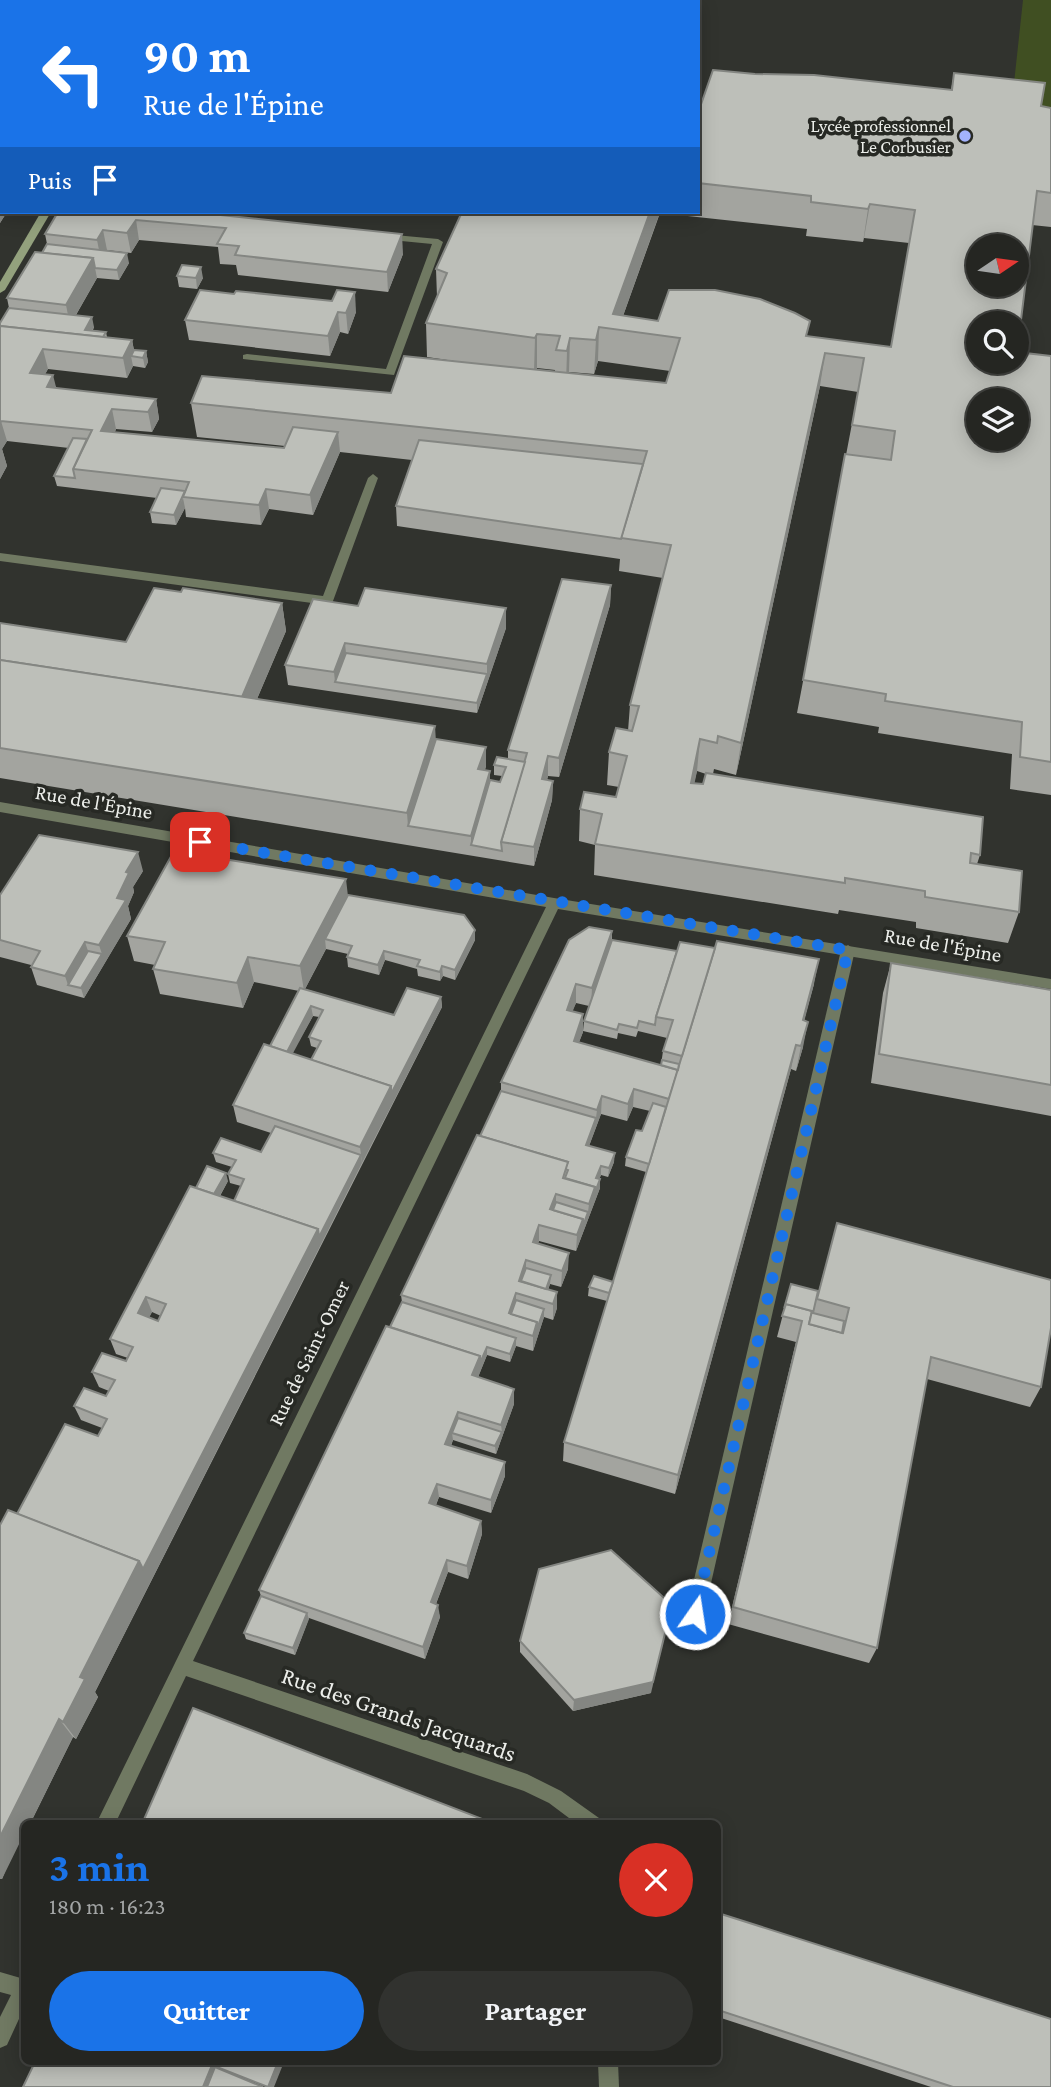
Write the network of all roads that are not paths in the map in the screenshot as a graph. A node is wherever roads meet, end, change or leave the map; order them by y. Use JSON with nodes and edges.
{"nodes":[{"id":1,"x":45,"y":214,"type":"edge"},
{"id":2,"x":371,"y":235,"type":"edge"},
{"id":3,"x":0,"y":290,"type":"edge"},
{"id":4,"x":247,"y":357,"type":"dead end"},
{"id":5,"x":373,"y":478,"type":"dead end"},
{"id":6,"x":0,"y":557,"type":"edge"},
{"id":7,"x":0,"y":807,"type":"edge"},
{"id":8,"x":554,"y":903,"type":"junction"},
{"id":9,"x":848,"y":950,"type":"junction"},
{"id":10,"x":1051,"y":984,"type":"edge"},
{"id":11,"x":695,"y":1614,"type":"dead end"},
{"id":12,"x":181,"y":1666,"type":"junction"},
{"id":13,"x":107,"y":1820,"type":"edge"},
{"id":14,"x":587,"y":1820,"type":"edge"},
{"id":15,"x":0,"y":1982,"type":"edge"},
{"id":16,"x":21,"y":1988,"type":"edge"},
{"id":17,"x":21,"y":1995,"type":"edge"},
{"id":18,"x":0,"y":2038,"type":"edge"},
{"id":19,"x":607,"y":2065,"type":"edge"},
{"id":20,"x":609,"y":2087,"type":"edge"}],
"edges":[{"from":1,"to":3,"type":"street"},
{"from":2,"to":4,"type":"street"},
{"from":5,"to":6,"type":"street"},
{"from":7,"to":8,"type":"street","name":"Rue de l'Épine"},
{"from":8,"to":9,"type":"street","name":"Rue de l'Épine"},
{"from":8,"to":12,"type":"street","name":"Rue de Saint-Omer"},
{"from":9,"to":10,"type":"street","name":"Rue de l'Épine"},
{"from":9,"to":11,"type":"street"},
{"from":12,"to":13,"type":"street","name":"Rue de Saint-Omer"},
{"from":12,"to":14,"type":"street","name":"Rue des Grands Jacquards"},
{"from":15,"to":16,"type":"street"},
{"from":17,"to":18,"type":"street"},
{"from":19,"to":20,"type":"street"}]}
